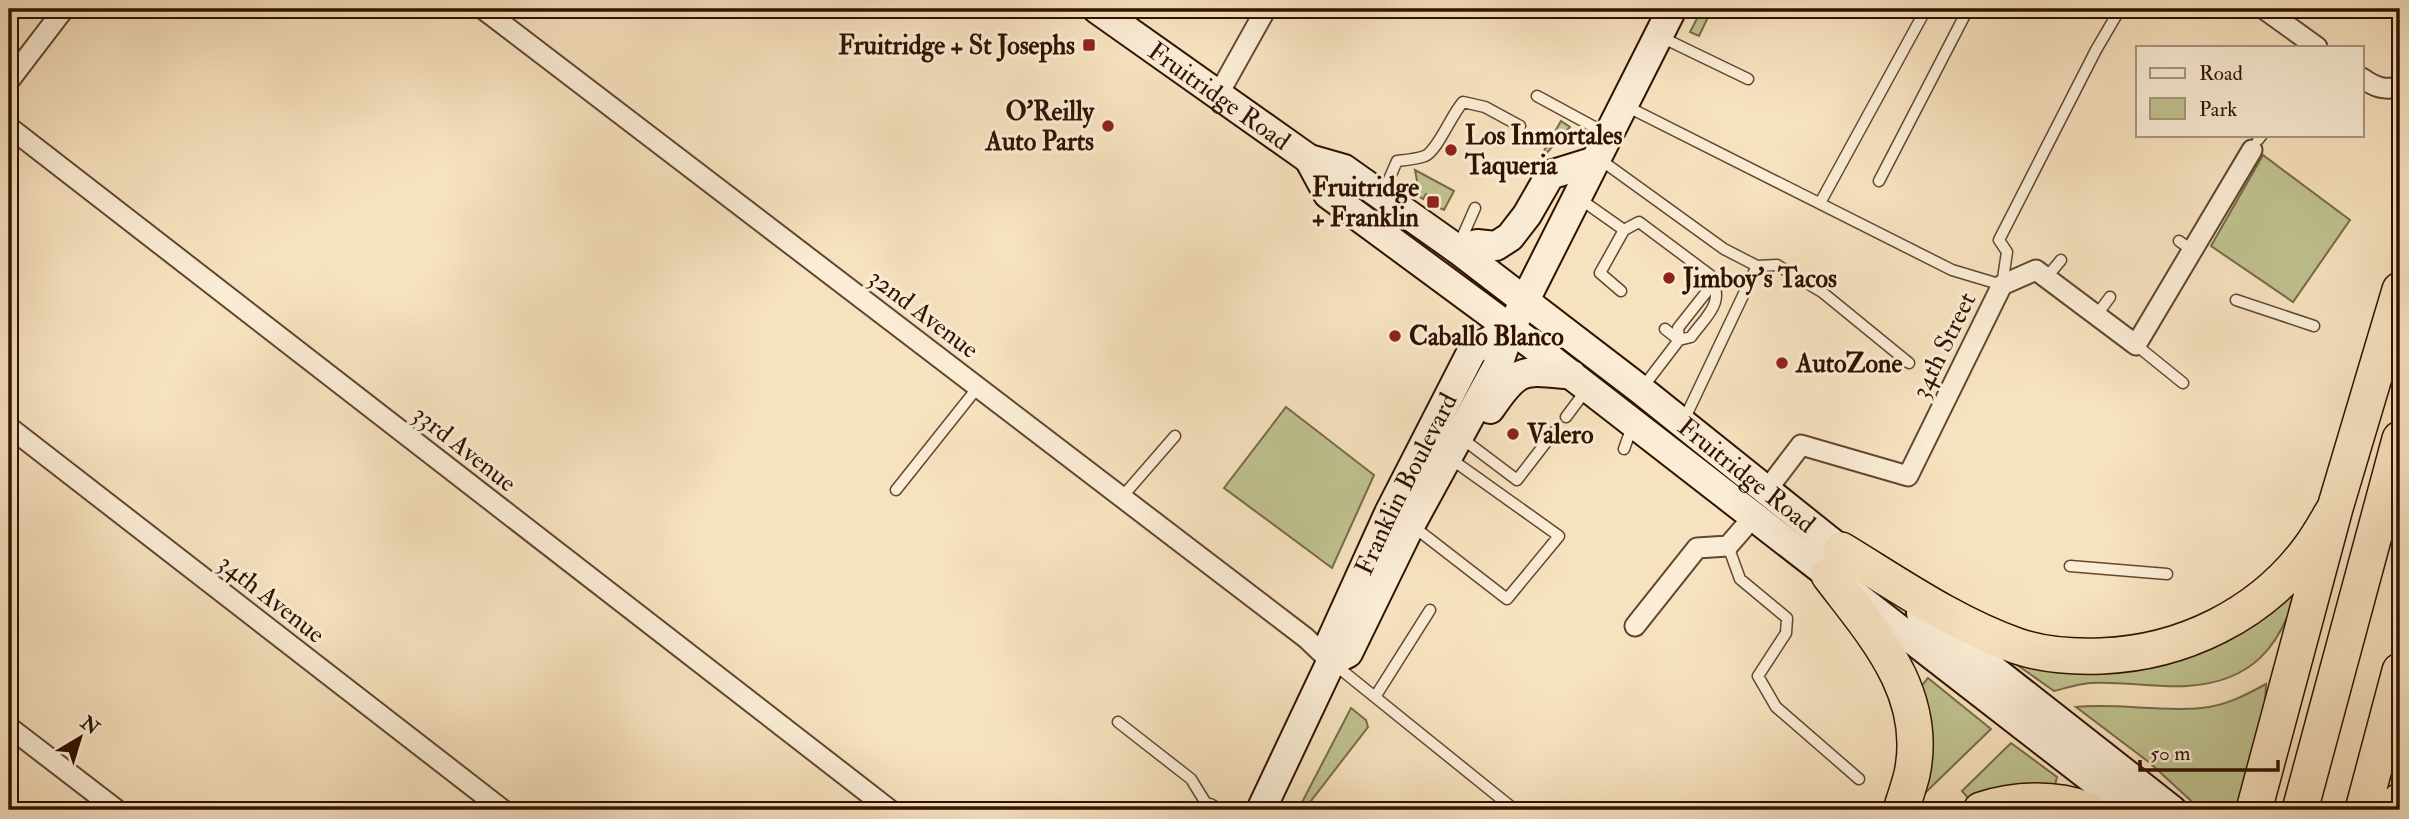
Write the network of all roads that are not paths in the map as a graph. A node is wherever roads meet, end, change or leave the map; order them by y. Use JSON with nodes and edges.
{"nodes":[{"id":1,"x":64,"y":9,"type":"edge"},
{"id":2,"x":483,"y":9,"type":"edge"},
{"id":3,"x":1097,"y":9,"type":"edge"},
{"id":4,"x":1266,"y":9,"type":"edge"},
{"id":5,"x":1672,"y":9,"type":"edge"},
{"id":6,"x":1926,"y":9,"type":"edge"},
{"id":7,"x":1968,"y":9,"type":"edge"},
{"id":8,"x":2120,"y":9,"type":"edge"},
{"id":9,"x":2264,"y":9,"type":"edge"},
{"id":10,"x":1659,"y":35,"type":"junction"},
{"id":11,"x":2316,"y":46,"type":"edge"},
{"id":12,"x":1748,"y":79,"type":"dead end"},
{"id":13,"x":2364,"y":79,"type":"edge"},
{"id":14,"x":9,"y":81,"type":"edge"},
{"id":15,"x":2400,"y":86,"type":"edge"},
{"id":16,"x":1218,"y":95,"type":"junction"},
{"id":17,"x":1537,"y":96,"type":"dead end"},
{"id":18,"x":1624,"y":104,"type":"junction"},
{"id":19,"x":1520,"y":126,"type":"dead end"},
{"id":20,"x":9,"y":127,"type":"edge"},
{"id":21,"x":2258,"y":142,"type":"edge"},
{"id":22,"x":1600,"y":151,"type":"junction"},
{"id":23,"x":1309,"y":159,"type":"junction"},
{"id":24,"x":1880,"y":181,"type":"dead end"},
{"id":25,"x":1382,"y":196,"type":"junction"},
{"id":26,"x":1577,"y":197,"type":"junction"},
{"id":27,"x":1820,"y":203,"type":"junction"},
{"id":28,"x":1475,"y":208,"type":"dead end"},
{"id":29,"x":1624,"y":230,"type":"junction"},
{"id":30,"x":1457,"y":249,"type":"junction"},
{"id":31,"x":2061,"y":260,"type":"dead end"},
{"id":32,"x":1757,"y":266,"type":"junction"},
{"id":33,"x":1710,"y":275,"type":"junction"},
{"id":34,"x":2046,"y":278,"type":"junction"},
{"id":35,"x":2002,"y":285,"type":"junction"},
{"id":36,"x":2400,"y":290,"type":"edge"},
{"id":37,"x":1621,"y":291,"type":"dead end"},
{"id":38,"x":2110,"y":297,"type":"dead end"},
{"id":39,"x":2236,"y":300,"type":"dead end"},
{"id":40,"x":1524,"y":302,"type":"junction"},
{"id":41,"x":2096,"y":316,"type":"junction"},
{"id":42,"x":2314,"y":326,"type":"dead end"},
{"id":43,"x":1511,"y":328,"type":"junction"},
{"id":44,"x":1665,"y":329,"type":"dead end"},
{"id":45,"x":1679,"y":340,"type":"junction"},
{"id":46,"x":2136,"y":345,"type":"junction"},
{"id":47,"x":1909,"y":363,"type":"dead end"},
{"id":48,"x":1580,"y":382,"type":"junction"},
{"id":49,"x":2183,"y":383,"type":"dead end"},
{"id":50,"x":978,"y":387,"type":"junction"},
{"id":51,"x":1641,"y":390,"type":"junction"},
{"id":52,"x":1566,"y":417,"type":"dead end"},
{"id":53,"x":1682,"y":424,"type":"junction"},
{"id":54,"x":9,"y":427,"type":"edge"},
{"id":55,"x":1554,"y":432,"type":"dead end"},
{"id":56,"x":1175,"y":436,"type":"dead end"},
{"id":57,"x":2400,"y":439,"type":"edge"},
{"id":58,"x":1457,"y":449,"type":"junction"},
{"id":59,"x":896,"y":490,"type":"dead end"},
{"id":60,"x":1766,"y":491,"type":"junction"},
{"id":61,"x":1122,"y":497,"type":"junction"},
{"id":62,"x":2335,"y":508,"type":"junction"},
{"id":63,"x":1754,"y":516,"type":"junction"},
{"id":64,"x":1410,"y":524,"type":"junction"},
{"id":65,"x":1728,"y":546,"type":"junction"},
{"id":66,"x":1835,"y":562,"type":"junction"},
{"id":67,"x":2070,"y":566,"type":"dead end"},
{"id":68,"x":2167,"y":574,"type":"dead end"},
{"id":69,"x":1430,"y":610,"type":"dead end"},
{"id":70,"x":1635,"y":626,"type":"dead end"},
{"id":71,"x":1331,"y":662,"type":"junction"},
{"id":72,"x":2400,"y":671,"type":"edge"},
{"id":73,"x":1375,"y":697,"type":"junction"},
{"id":74,"x":1118,"y":722,"type":"dead end"},
{"id":75,"x":9,"y":727,"type":"edge"},
{"id":76,"x":1859,"y":779,"type":"dead end"},
{"id":77,"x":2400,"y":801,"type":"edge"},
{"id":78,"x":1205,"y":808,"type":"edge"},
{"id":79,"x":1267,"y":808,"type":"edge"},
{"id":80,"x":117,"y":810,"type":"edge"},
{"id":81,"x":503,"y":810,"type":"edge"},
{"id":82,"x":890,"y":810,"type":"edge"},
{"id":83,"x":1221,"y":810,"type":"edge"},
{"id":84,"x":1515,"y":810,"type":"edge"},
{"id":85,"x":1901,"y":810,"type":"edge"},
{"id":86,"x":1981,"y":810,"type":"edge"},
{"id":87,"x":2087,"y":810,"type":"edge"},
{"id":88,"x":2132,"y":810,"type":"edge"},
{"id":89,"x":2172,"y":810,"type":"edge"},
{"id":90,"x":2254,"y":810,"type":"edge"},
{"id":91,"x":2300,"y":810,"type":"edge"},
{"id":92,"x":2364,"y":810,"type":"edge"},
{"id":93,"x":2397,"y":810,"type":"edge"}],
"edges":[{"from":1,"to":14,"type":"street"},
{"from":2,"to":50,"type":"street","name":"32nd Avenue"},
{"from":3,"to":16,"type":"main road","name":"Fruitridge Road"},
{"from":4,"to":16,"type":"street"},
{"from":5,"to":10,"type":"main road","name":"Franklin Boulevard"},
{"from":6,"to":27,"type":"lane"},
{"from":7,"to":24,"type":"lane"},
{"from":8,"to":35,"type":"lane"},
{"from":9,"to":11,"type":"street"},
{"from":10,"to":12,"type":"lane"},
{"from":10,"to":18,"type":"main road","name":"Franklin Boulevard"},
{"from":13,"to":15,"type":"street"},
{"from":16,"to":23,"type":"main road","name":"Fruitridge Road"},
{"from":17,"to":22,"type":"lane"},
{"from":18,"to":22,"type":"main road","name":"Franklin Boulevard"},
{"from":18,"to":27,"type":"lane"},
{"from":19,"to":25,"type":"lane"},
{"from":20,"to":82,"type":"street","name":"33rd Avenue"},
{"from":21,"to":46,"type":"street"},
{"from":22,"to":26,"type":"main road","name":"Franklin Boulevard"},
{"from":22,"to":30,"type":"main road"},
{"from":22,"to":32,"type":"lane"},
{"from":23,"to":25,"type":"main road","name":"Fruitridge Road"},
{"from":23,"to":43,"type":"main road","name":"Fruitridge Road"},
{"from":25,"to":30,"type":"main road","name":"Fruitridge Road"},
{"from":26,"to":29,"type":"lane"},
{"from":26,"to":40,"type":"main road","name":"Franklin Boulevard"},
{"from":27,"to":35,"type":"lane"},
{"from":28,"to":30,"type":"lane"},
{"from":29,"to":33,"type":"lane"},
{"from":29,"to":37,"type":"lane"},
{"from":30,"to":40,"type":"main road","name":"Fruitridge Road"},
{"from":31,"to":34,"type":"lane"},
{"from":32,"to":47,"type":"lane"},
{"from":32,"to":53,"type":"lane"},
{"from":33,"to":45,"type":"lane"},
{"from":33,"to":45,"type":"lane"},
{"from":34,"to":35,"type":"street","name":"34th Street"},
{"from":34,"to":41,"type":"street"},
{"from":35,"to":60,"type":"street","name":"34th Street"},
{"from":36,"to":62,"type":"highway"},
{"from":38,"to":41,"type":"lane"},
{"from":39,"to":42,"type":"lane"},
{"from":40,"to":43,"type":"main road","name":"Franklin Boulevard"},
{"from":40,"to":51,"type":"main road","name":"Fruitridge Road"},
{"from":41,"to":46,"type":"street"},
{"from":43,"to":48,"type":"main road","name":"Fruitridge Road"},
{"from":43,"to":58,"type":"main road","name":"Franklin Boulevard"},
{"from":43,"to":71,"type":"main road","name":"Franklin Boulevard"},
{"from":44,"to":45,"type":"lane"},
{"from":45,"to":51,"type":"lane"},
{"from":46,"to":49,"type":"lane"},
{"from":48,"to":52,"type":"lane"},
{"from":48,"to":58,"type":"main road"},
{"from":48,"to":63,"type":"main road","name":"Fruitridge Road"},
{"from":50,"to":59,"type":"lane"},
{"from":50,"to":61,"type":"street","name":"32nd Avenue"},
{"from":51,"to":53,"type":"main road","name":"Fruitridge Road"},
{"from":53,"to":60,"type":"main road","name":"Fruitridge Road"},
{"from":54,"to":81,"type":"street","name":"34th Avenue"},
{"from":55,"to":58,"type":"lane"},
{"from":56,"to":61,"type":"lane"},
{"from":57,"to":91,"type":"highway"},
{"from":58,"to":64,"type":"main road","name":"Franklin Boulevard"},
{"from":58,"to":64,"type":"lane"},
{"from":60,"to":66,"type":"main road","name":"Fruitridge Road"},
{"from":61,"to":71,"type":"street","name":"32nd Avenue"},
{"from":62,"to":66,"type":"highway"},
{"from":62,"to":90,"type":"highway"},
{"from":63,"to":65,"type":"street"},
{"from":63,"to":66,"type":"main road","name":"Fruitridge Road"},
{"from":64,"to":71,"type":"main road","name":"Franklin Boulevard"},
{"from":65,"to":70,"type":"street"},
{"from":65,"to":76,"type":"lane"},
{"from":66,"to":85,"type":"highway"},
{"from":66,"to":88,"type":"main road","name":"Fruitridge Road"},
{"from":66,"to":89,"type":"main road","name":"Fruitridge Road"},
{"from":67,"to":68,"type":"lane"},
{"from":69,"to":73,"type":"lane"},
{"from":71,"to":73,"type":"lane"},
{"from":71,"to":79,"type":"main road","name":"Franklin Boulevard"},
{"from":72,"to":92,"type":"highway"},
{"from":73,"to":84,"type":"lane"},
{"from":74,"to":78,"type":"lane"},
{"from":75,"to":80,"type":"street"},
{"from":77,"to":93,"type":"highway"},
{"from":78,"to":83,"type":"lane"},
{"from":86,"to":87,"type":"highway"}]}
